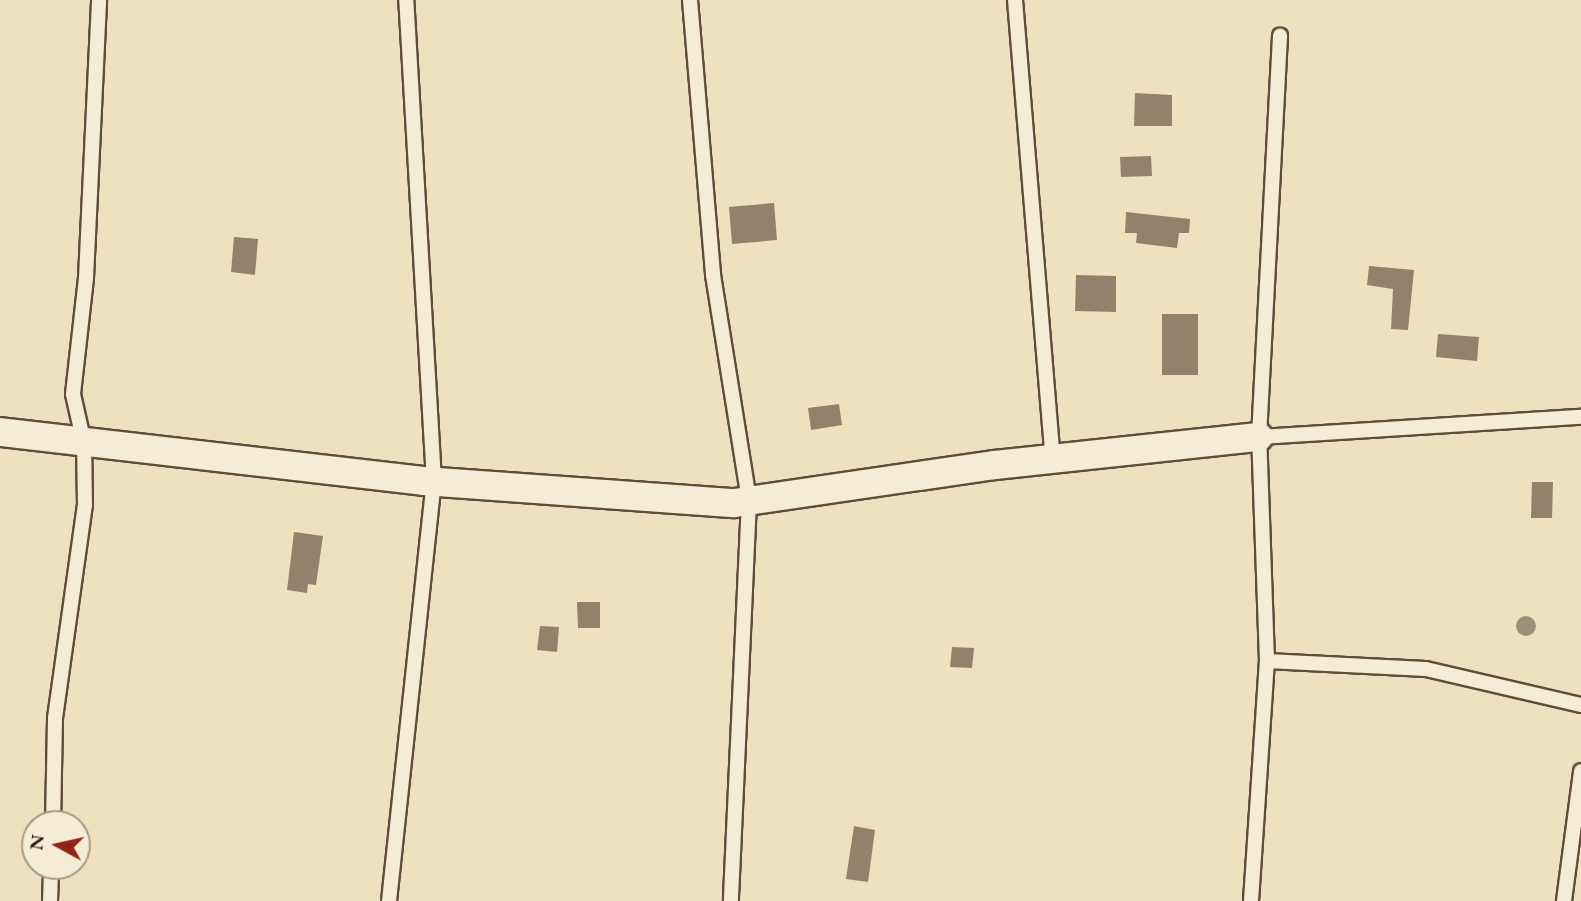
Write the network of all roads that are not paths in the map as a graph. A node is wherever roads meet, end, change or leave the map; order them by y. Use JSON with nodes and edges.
{"nodes":[{"id":1,"x":99,"y":0,"type":"edge"},
{"id":2,"x":406,"y":0,"type":"edge"},
{"id":3,"x":690,"y":0,"type":"edge"},
{"id":4,"x":1015,"y":0,"type":"edge"},
{"id":5,"x":1280,"y":36,"type":"dead end"},
{"id":6,"x":1581,"y":417,"type":"edge"},
{"id":7,"x":0,"y":432,"type":"edge"},
{"id":8,"x":1259,"y":437,"type":"junction"},
{"id":9,"x":84,"y":443,"type":"junction"},
{"id":10,"x":1053,"y":459,"type":"junction"},
{"id":11,"x":434,"y":481,"type":"junction"},
{"id":12,"x":749,"y":501,"type":"junction"},
{"id":13,"x":1267,"y":661,"type":"junction"},
{"id":14,"x":1581,"y":705,"type":"edge"},
{"id":15,"x":1581,"y":771,"type":"edge"},
{"id":16,"x":53,"y":810,"type":"edge"},
{"id":17,"x":51,"y":880,"type":"edge"},
{"id":18,"x":50,"y":901,"type":"edge"},
{"id":19,"x":389,"y":901,"type":"edge"},
{"id":20,"x":731,"y":901,"type":"edge"},
{"id":21,"x":1251,"y":901,"type":"edge"},
{"id":22,"x":1564,"y":901,"type":"edge"}],
"edges":[{"from":1,"to":9,"type":"lane"},
{"from":2,"to":11,"type":"lane"},
{"from":3,"to":12,"type":"lane"},
{"from":4,"to":10,"type":"lane"},
{"from":5,"to":8,"type":"lane"},
{"from":6,"to":8,"type":"lane"},
{"from":7,"to":9,"type":"street"},
{"from":8,"to":10,"type":"street"},
{"from":8,"to":13,"type":"lane"},
{"from":9,"to":11,"type":"street"},
{"from":9,"to":16,"type":"lane"},
{"from":10,"to":12,"type":"street"},
{"from":11,"to":12,"type":"street"},
{"from":11,"to":19,"type":"lane"},
{"from":12,"to":20,"type":"lane"},
{"from":13,"to":14,"type":"lane"},
{"from":13,"to":21,"type":"lane"},
{"from":15,"to":22,"type":"lane"},
{"from":17,"to":18,"type":"lane"}]}
